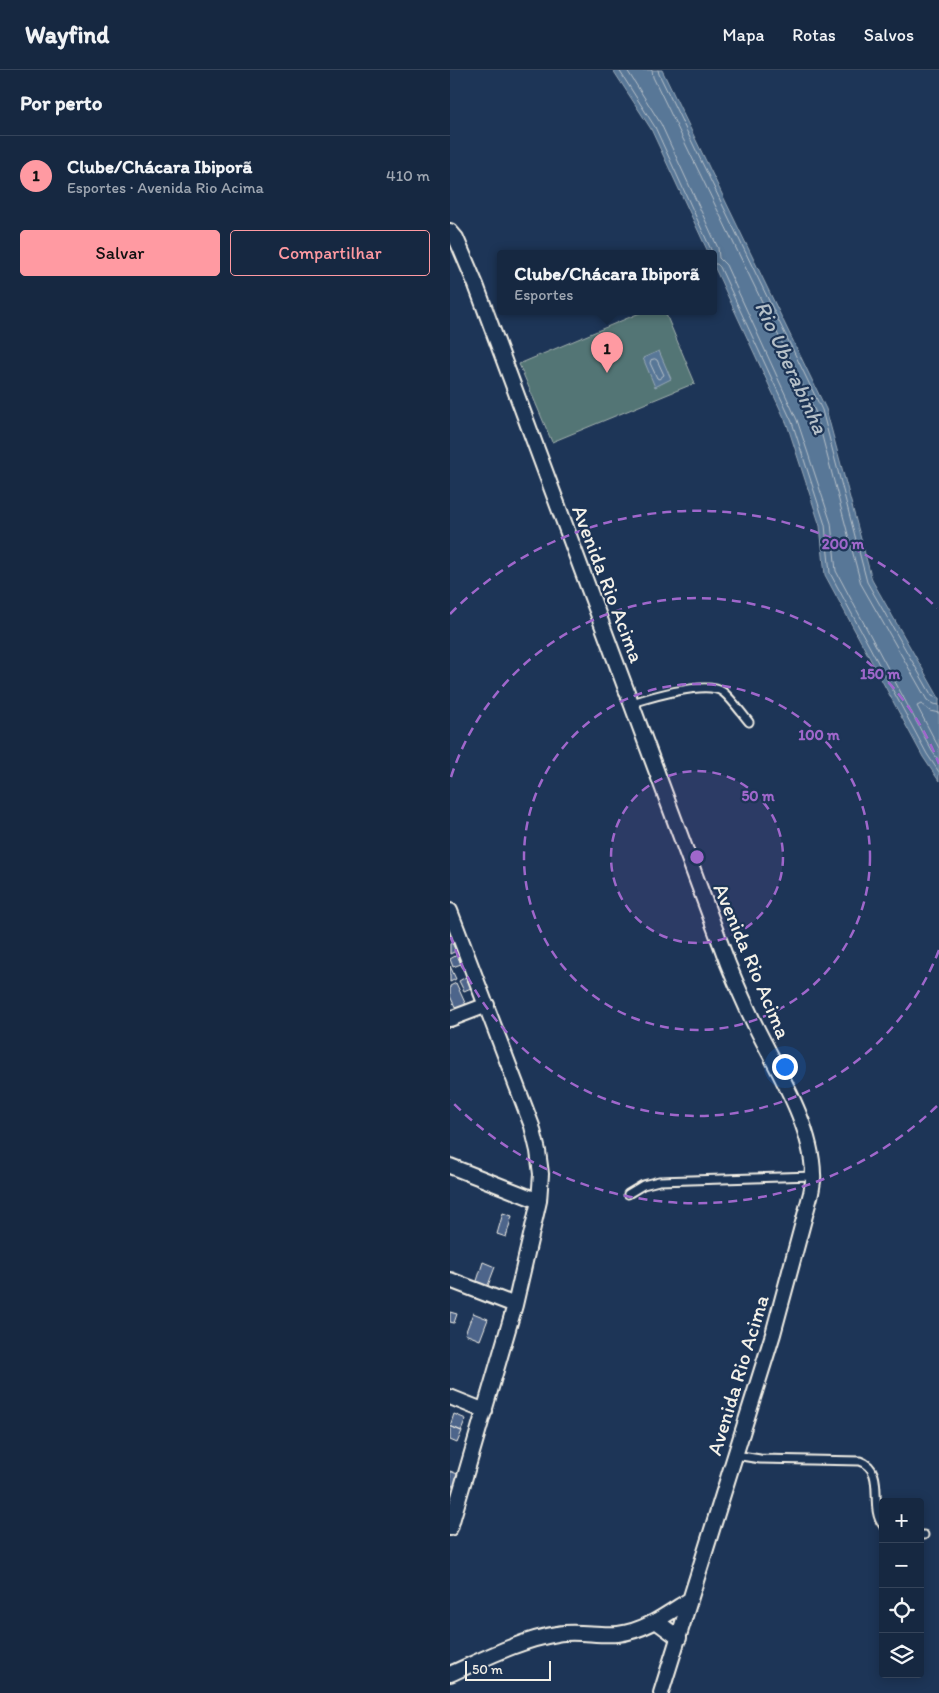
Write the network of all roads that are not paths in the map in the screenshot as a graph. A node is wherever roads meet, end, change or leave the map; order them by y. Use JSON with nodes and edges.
{"nodes":[{"id":1,"x":450,"y":230,"type":"edge"},
{"id":2,"x":632,"y":703,"type":"junction"},
{"id":3,"x":749,"y":722,"type":"dead end"},
{"id":4,"x":450,"y":911,"type":"edge"},
{"id":5,"x":487,"y":1005,"type":"junction"},
{"id":6,"x":450,"y":1019,"type":"edge"},
{"id":7,"x":450,"y":1166,"type":"edge"},
{"id":8,"x":814,"y":1176,"type":"junction"},
{"id":9,"x":628,"y":1194,"type":"dead end"},
{"id":10,"x":539,"y":1201,"type":"junction"},
{"id":11,"x":450,"y":1280,"type":"edge"},
{"id":12,"x":515,"y":1305,"type":"junction"},
{"id":13,"x":450,"y":1397,"type":"edge"},
{"id":14,"x":485,"y":1411,"type":"junction"},
{"id":15,"x":735,"y":1455,"type":"junction"},
{"id":16,"x":879,"y":1517,"type":"edge"},
{"id":17,"x":451,"y":1519,"type":"edge"},
{"id":18,"x":689,"y":1600,"type":"junction"},
{"id":19,"x":656,"y":1621,"type":"junction"},
{"id":20,"x":679,"y":1638,"type":"junction"},
{"id":21,"x":450,"y":1674,"type":"edge"},
{"id":22,"x":661,"y":1693,"type":"edge"}],
"edges":[{"from":1,"to":2,"type":"street","name":"Avenida Rio Acima"},
{"from":2,"to":3,"type":"lane"},
{"from":2,"to":8,"type":"street","name":"Avenida Rio Acima"},
{"from":4,"to":5,"type":"street"},
{"from":5,"to":6,"type":"street"},
{"from":5,"to":10,"type":"street"},
{"from":7,"to":10,"type":"street"},
{"from":8,"to":9,"type":"lane"},
{"from":8,"to":15,"type":"street","name":"Avenida Rio Acima"},
{"from":10,"to":12,"type":"street"},
{"from":11,"to":12,"type":"street"},
{"from":12,"to":14,"type":"street"},
{"from":13,"to":14,"type":"street"},
{"from":14,"to":17,"type":"street"},
{"from":15,"to":16,"type":"lane"},
{"from":15,"to":18,"type":"street","name":"Avenida Rio Acima"},
{"from":18,"to":19,"type":"street"},
{"from":18,"to":20,"type":"street","name":"Avenida Rio Acima"},
{"from":19,"to":20,"type":"street"},
{"from":19,"to":21,"type":"street"},
{"from":20,"to":22,"type":"street","name":"Avenida Rio Acima"}]}
